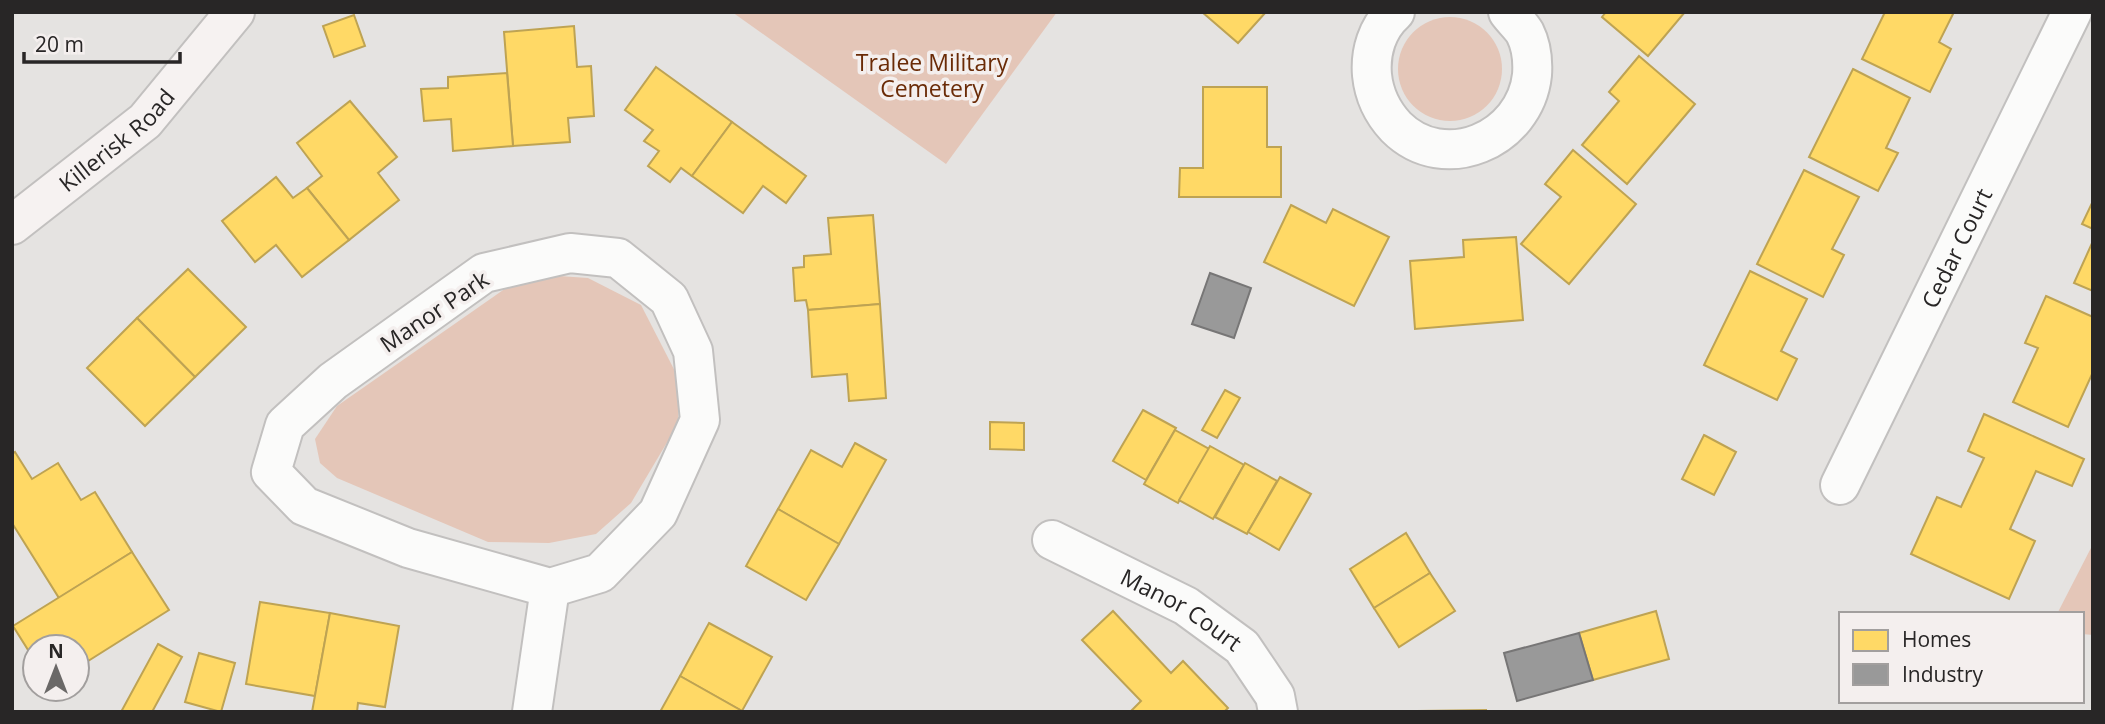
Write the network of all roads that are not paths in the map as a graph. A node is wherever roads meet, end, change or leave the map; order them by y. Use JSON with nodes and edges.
{"nodes":[{"id":1,"x":235,"y":12,"type":"edge"},
{"id":2,"x":1395,"y":12,"type":"edge"},
{"id":3,"x":1508,"y":12,"type":"edge"},
{"id":4,"x":2072,"y":12,"type":"edge"},
{"id":5,"x":12,"y":225,"type":"edge"},
{"id":6,"x":1840,"y":485,"type":"dead end"},
{"id":7,"x":1052,"y":540,"type":"dead end"},
{"id":8,"x":550,"y":588,"type":"junction"},
{"id":9,"x":532,"y":712,"type":"edge"},
{"id":10,"x":1278,"y":712,"type":"edge"}],
"edges":[{"from":1,"to":5,"type":"main road","name":"Killerisk Road"},
{"from":2,"to":3,"type":"street"},
{"from":4,"to":6,"type":"street","name":"Cedar Court"},
{"from":7,"to":10,"type":"street","name":"Manor Court"},
{"from":8,"to":8,"type":"street","name":"Manor Park"},
{"from":8,"to":9,"type":"street"}]}
